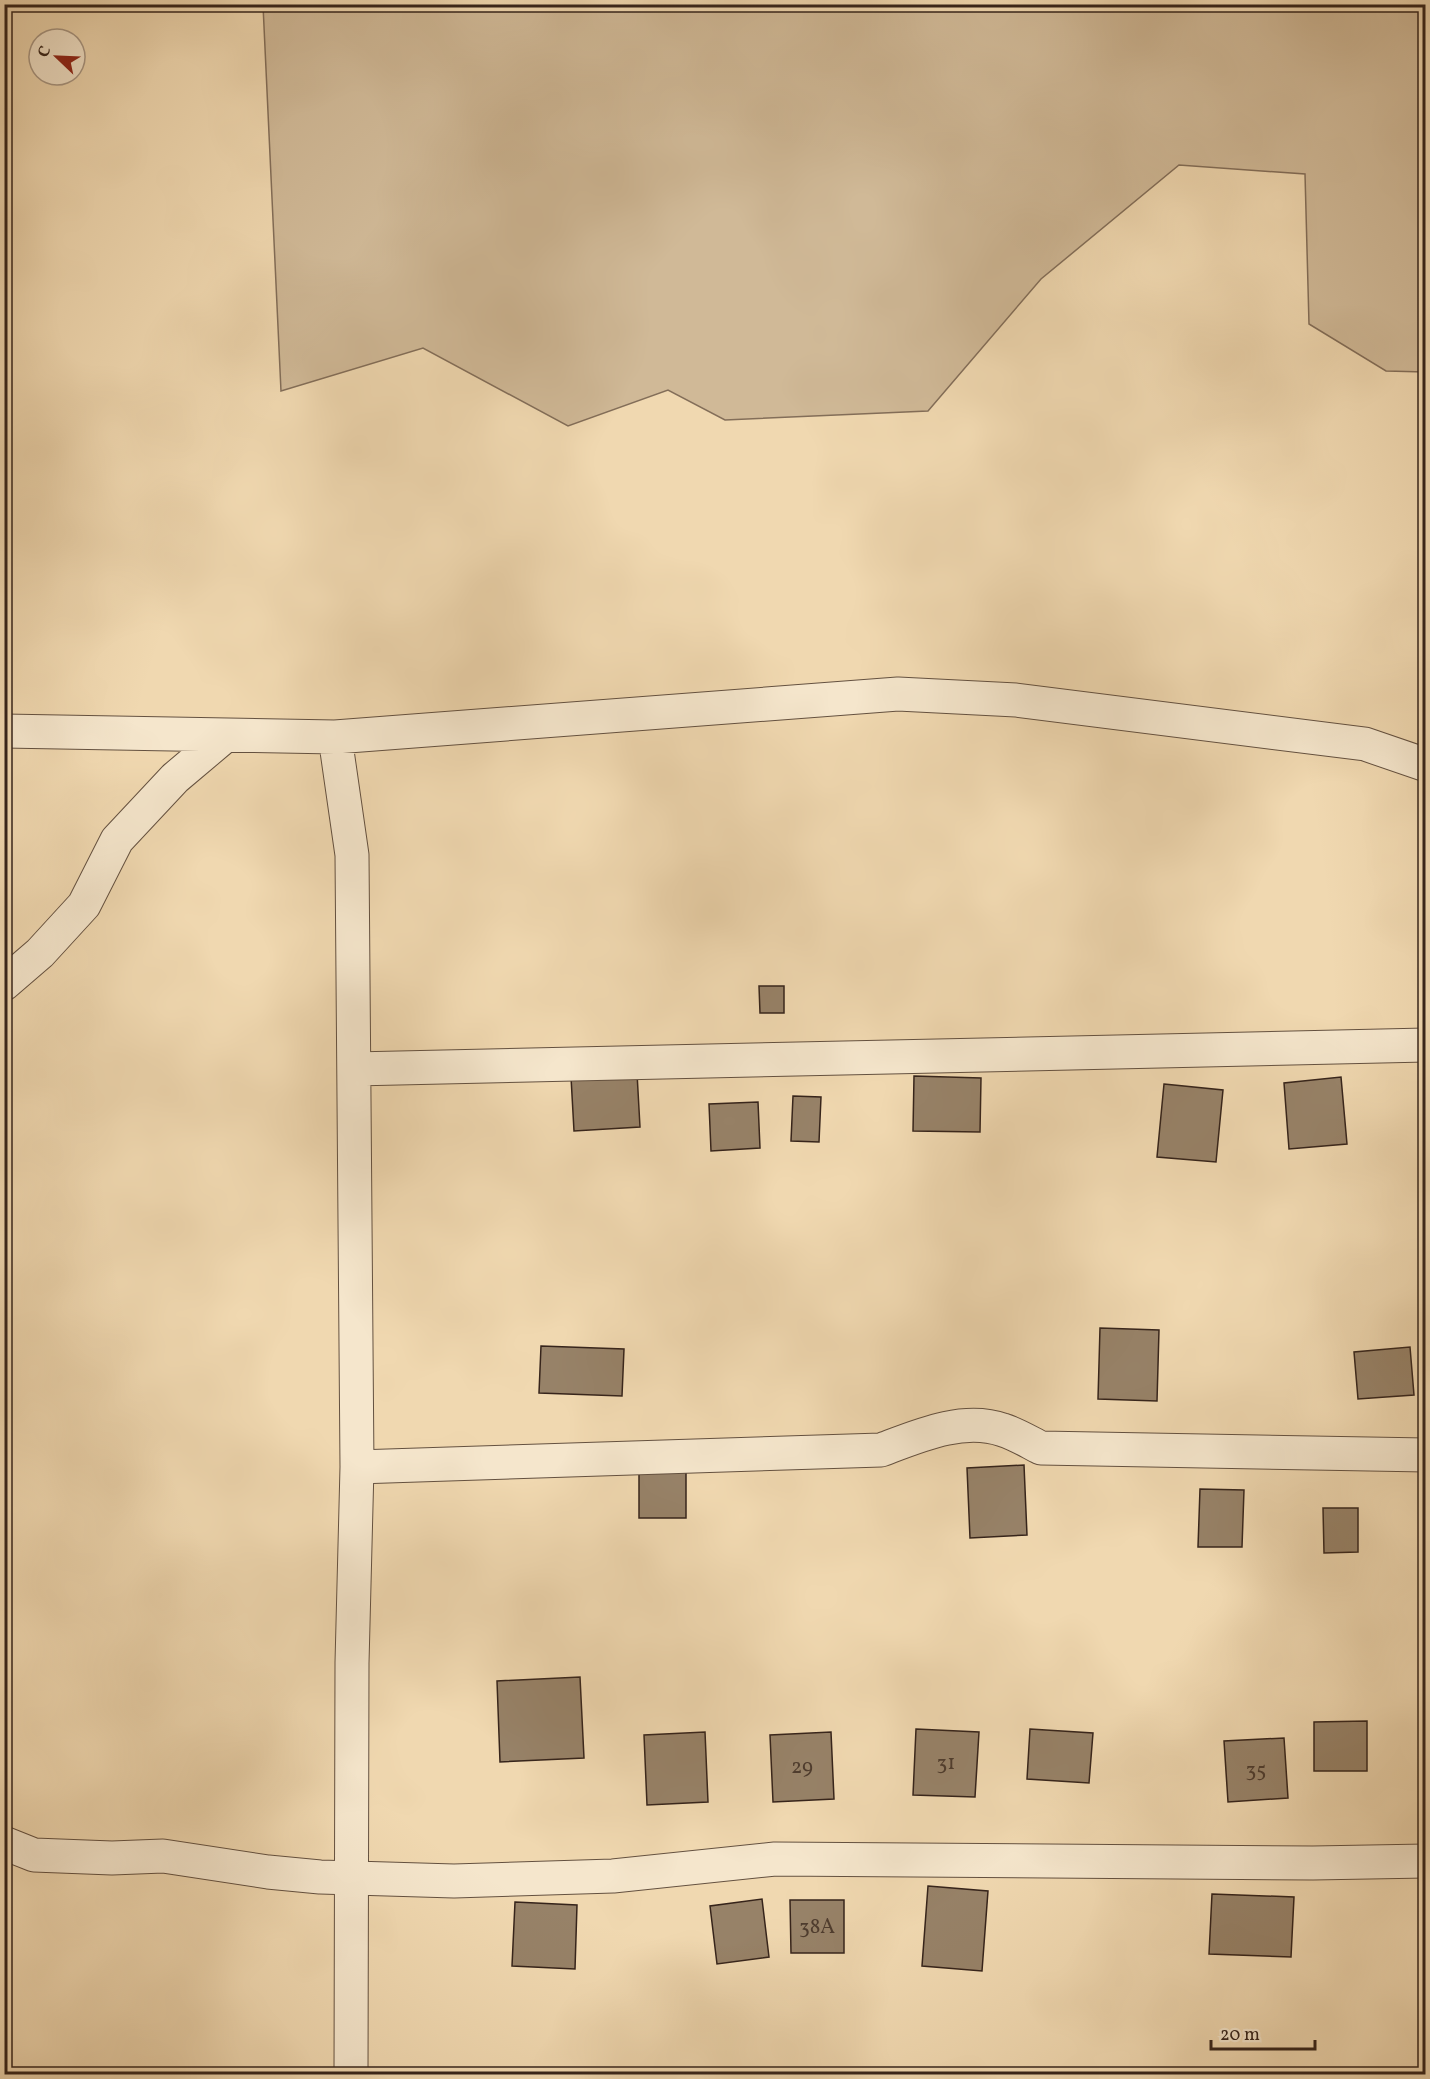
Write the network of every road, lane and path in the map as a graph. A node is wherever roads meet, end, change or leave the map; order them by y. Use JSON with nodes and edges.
{"nodes":[{"id":1,"x":4,"y":731,"type":"edge"},
{"id":2,"x":226,"y":735,"type":"junction"},
{"id":3,"x":335,"y":737,"type":"junction"},
{"id":4,"x":1425,"y":765,"type":"edge"},
{"id":5,"x":4,"y":984,"type":"edge"},
{"id":6,"x":1425,"y":1046,"type":"edge"},
{"id":7,"x":354,"y":1069,"type":"junction"},
{"id":8,"x":1425,"y":1455,"type":"edge"},
{"id":9,"x":357,"y":1467,"type":"junction"},
{"id":10,"x":4,"y":1843,"type":"edge"},
{"id":11,"x":1425,"y":1861,"type":"edge"},
{"id":12,"x":350,"y":1876,"type":"junction"},
{"id":13,"x":351,"y":2074,"type":"edge"}],
"edges":[{"from":1,"to":2,"type":"street"},
{"from":2,"to":3,"type":"street"},
{"from":2,"to":5,"type":"street"},
{"from":3,"to":4,"type":"street"},
{"from":3,"to":7,"type":"street"},
{"from":6,"to":7,"type":"street"},
{"from":7,"to":9,"type":"street"},
{"from":8,"to":9,"type":"street"},
{"from":9,"to":12,"type":"street"},
{"from":10,"to":12,"type":"street"},
{"from":11,"to":12,"type":"street"},
{"from":12,"to":13,"type":"street"}]}
